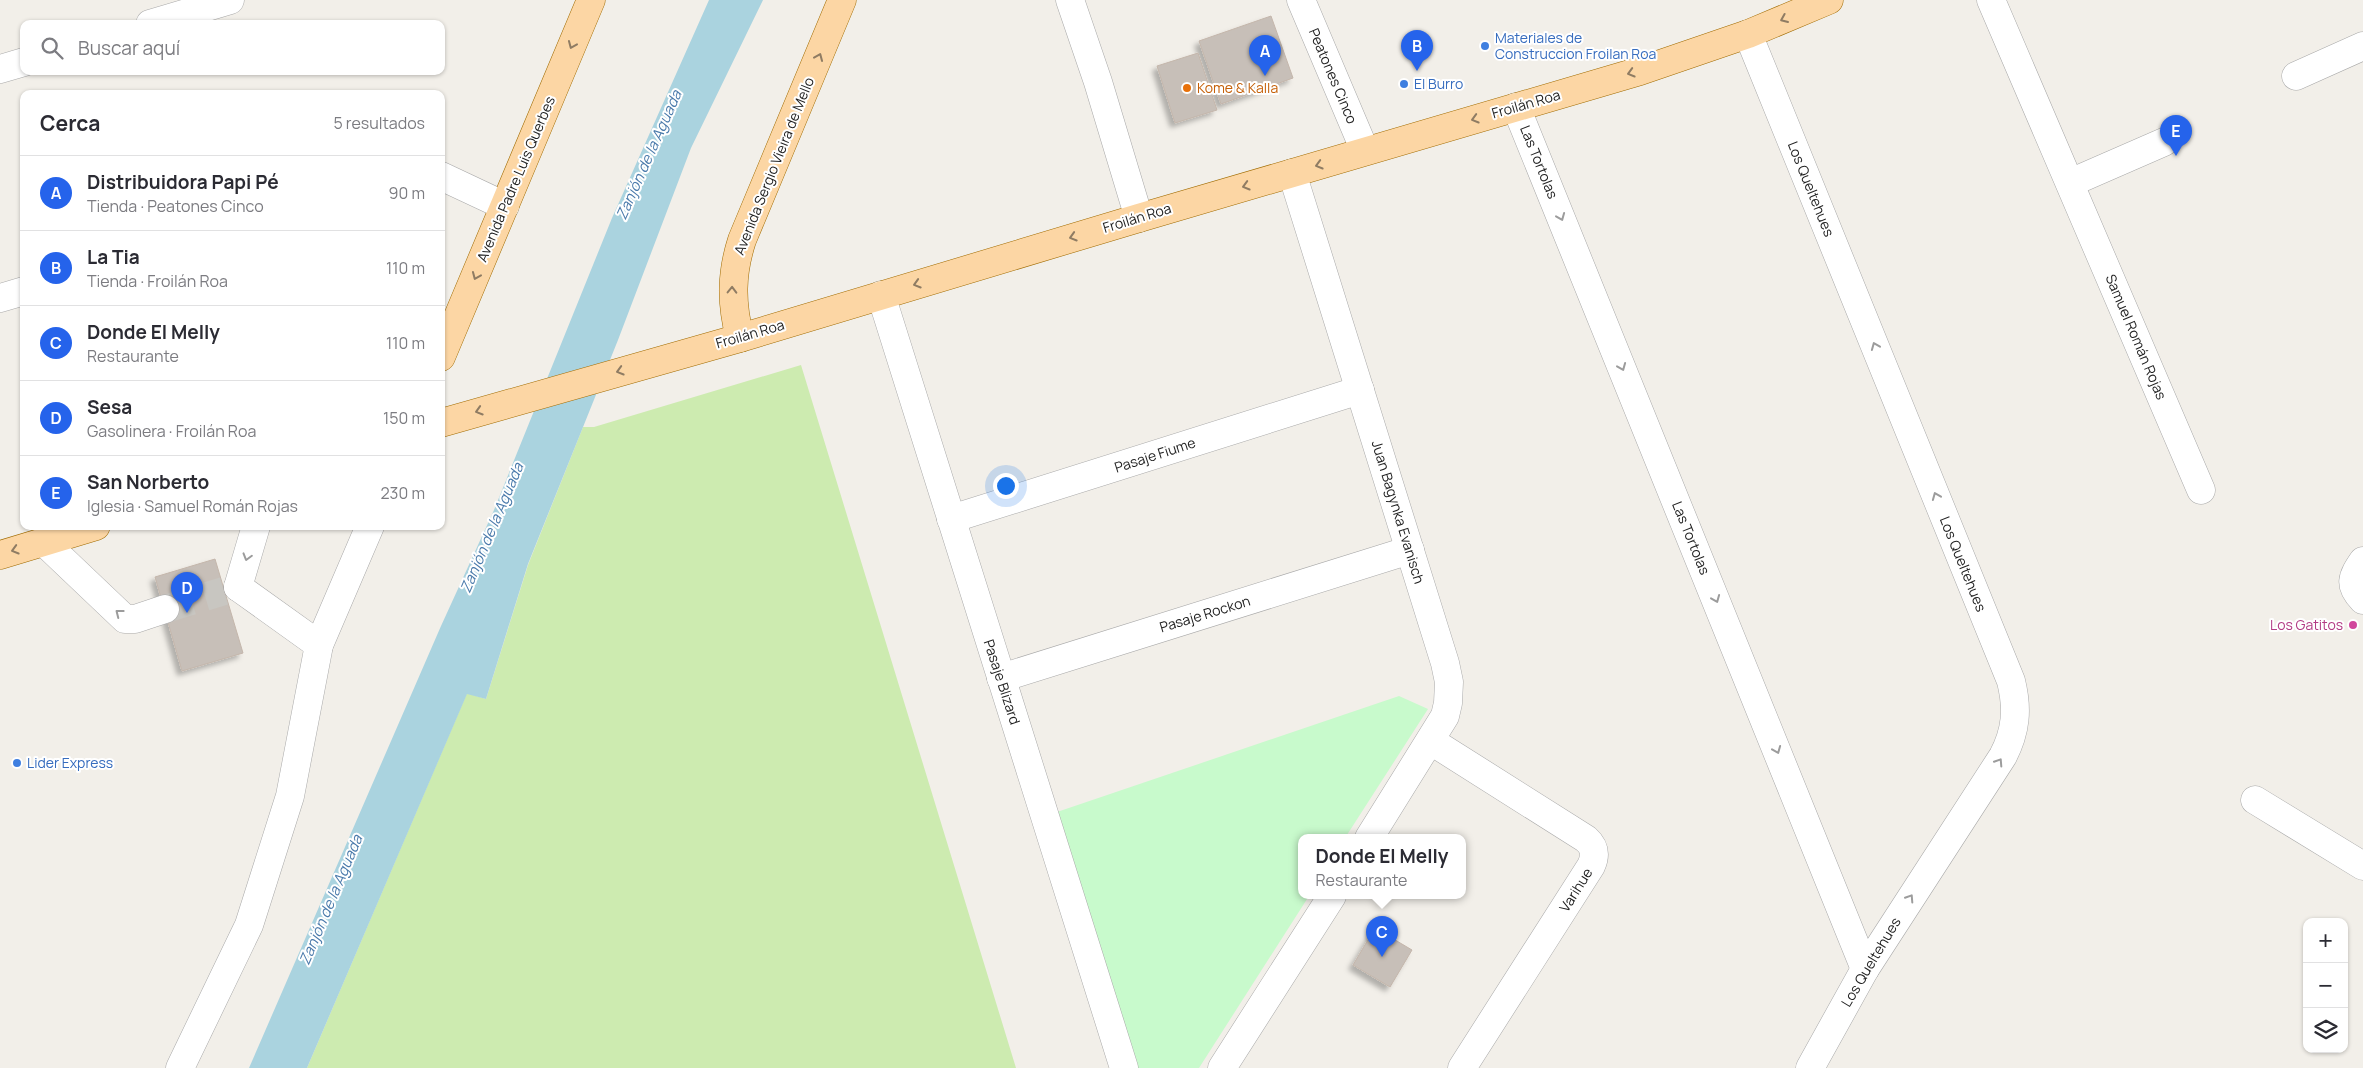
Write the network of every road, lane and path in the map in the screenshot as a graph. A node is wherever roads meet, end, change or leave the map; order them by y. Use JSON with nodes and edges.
{"nodes":[{"id":1,"x":230,"y":0,"type":"edge"},
{"id":2,"x":591,"y":0,"type":"edge"},
{"id":3,"x":842,"y":0,"type":"edge"},
{"id":4,"x":1070,"y":0,"type":"edge"},
{"id":5,"x":1301,"y":0,"type":"edge"},
{"id":6,"x":1829,"y":0,"type":"edge"},
{"id":7,"x":1990,"y":0,"type":"edge"},
{"id":8,"x":163,"y":20,"type":"edge"},
{"id":9,"x":1748,"y":34,"type":"junction"},
{"id":10,"x":2363,"y":46,"type":"edge"},
{"id":11,"x":20,"y":63,"type":"edge"},
{"id":12,"x":0,"y":69,"type":"edge"},
{"id":13,"x":2296,"y":76,"type":"dead end"},
{"id":14,"x":1516,"y":107,"type":"junction"},
{"id":15,"x":2164,"y":142,"type":"dead end"},
{"id":16,"x":1365,"y":151,"type":"junction"},
{"id":17,"x":1292,"y":172,"type":"junction"},
{"id":18,"x":445,"y":178,"type":"edge"},
{"id":19,"x":2070,"y":183,"type":"junction"},
{"id":20,"x":505,"y":206,"type":"junction"},
{"id":21,"x":1139,"y":218,"type":"junction"},
{"id":22,"x":20,"y":292,"type":"edge"},
{"id":23,"x":880,"y":295,"type":"junction"},
{"id":24,"x":0,"y":298,"type":"edge"},
{"id":25,"x":740,"y":338,"type":"junction"},
{"id":26,"x":445,"y":348,"type":"edge"},
{"id":27,"x":1360,"y":390,"type":"junction"},
{"id":28,"x":445,"y":422,"type":"edge"},
{"id":29,"x":2202,"y":490,"type":"dead end"},
{"id":30,"x":951,"y":519,"type":"junction"},
{"id":31,"x":83,"y":530,"type":"edge"},
{"id":32,"x":254,"y":530,"type":"edge"},
{"id":33,"x":368,"y":530,"type":"edge"},
{"id":34,"x":44,"y":542,"type":"junction"},
{"id":35,"x":1410,"y":550,"type":"junction"},
{"id":36,"x":0,"y":555,"type":"edge"},
{"id":37,"x":2363,"y":561,"type":"edge"},
{"id":38,"x":2363,"y":600,"type":"edge"},
{"id":39,"x":164,"y":610,"type":"tunnel mouth"},
{"id":40,"x":318,"y":645,"type":"junction"},
{"id":41,"x":1001,"y":678,"type":"junction"},
{"id":42,"x":1431,"y":741,"type":"junction"},
{"id":43,"x":2255,"y":800,"type":"dead end"},
{"id":44,"x":1372,"y":834,"type":"edge"},
{"id":45,"x":2363,"y":866,"type":"edge"},
{"id":46,"x":1330,"y":899,"type":"edge"},
{"id":47,"x":1865,"y":969,"type":"junction"},
{"id":48,"x":180,"y":1068,"type":"edge"},
{"id":49,"x":1124,"y":1068,"type":"edge"},
{"id":50,"x":1222,"y":1068,"type":"edge"},
{"id":51,"x":1462,"y":1068,"type":"edge"},
{"id":52,"x":1810,"y":1068,"type":"edge"}],
"edges":[{"from":1,"to":8,"type":"street"},
{"from":2,"to":20,"type":"main road","name":"Avenida Padre Luis Querbes","one_way":true},
{"from":25,"to":3,"type":"main road","name":"Avenida Sergio Vieira de Mello","one_way":true},
{"from":4,"to":21,"type":"street"},
{"from":5,"to":16,"type":"street","name":"Peatones Cinco"},
{"from":6,"to":9,"type":"main road","name":"Froilán Roa","one_way":true},
{"from":7,"to":19,"type":"street","name":"Samuel Román Rojas"},
{"from":9,"to":14,"type":"main road","name":"Froilán Roa","one_way":true},
{"from":47,"to":9,"type":"street","name":"Los Queltehues","one_way":true},
{"from":10,"to":13,"type":"street"},
{"from":11,"to":12,"type":"street"},
{"from":14,"to":16,"type":"main road","name":"Froilán Roa","one_way":true},
{"from":14,"to":47,"type":"street","name":"Las Tortolas","one_way":true},
{"from":15,"to":19,"type":"street"},
{"from":16,"to":17,"type":"main road","name":"Froilán Roa","one_way":true},
{"from":17,"to":21,"type":"main road","name":"Froilán Roa","one_way":true},
{"from":17,"to":27,"type":"street","name":"Juan Bagynka Evanisch"},
{"from":18,"to":20,"type":"street"},
{"from":19,"to":29,"type":"street","name":"Samuel Román Rojas"},
{"from":20,"to":26,"type":"main road","name":"Avenida Padre Luis Querbes","one_way":true},
{"from":21,"to":23,"type":"main road","name":"Froilán Roa","one_way":true},
{"from":22,"to":24,"type":"street"},
{"from":23,"to":25,"type":"main road","name":"Froilán Roa"},
{"from":23,"to":30,"type":"street","name":"Pasaje Blizard"},
{"from":25,"to":28,"type":"main road","name":"Froilán Roa","one_way":true},
{"from":27,"to":30,"type":"street","name":"Pasaje Fiume"},
{"from":27,"to":35,"type":"street","name":"Juan Bagynka Evanisch"},
{"from":30,"to":41,"type":"street","name":"Pasaje Blizard"},
{"from":31,"to":34,"type":"main road"},
{"from":32,"to":40,"type":"street","one_way":true},
{"from":33,"to":40,"type":"street"},
{"from":34,"to":36,"type":"main road","one_way":true},
{"from":39,"to":34,"type":"street","one_way":true},
{"from":35,"to":41,"type":"street","name":"Pasaje Rockon"},
{"from":35,"to":42,"type":"street","name":"Juan Bagynka Evanisch"},
{"from":37,"to":38,"type":"street"},
{"from":40,"to":48,"type":"street"},
{"from":41,"to":49,"type":"street","name":"Pasaje Blizard"},
{"from":42,"to":44,"type":"street","name":"Juan Bagynka Evanisch"},
{"from":42,"to":51,"type":"street","name":"Varihue"},
{"from":43,"to":45,"type":"street"},
{"from":46,"to":50,"type":"street"},
{"from":47,"to":52,"type":"street","name":"Los Queltehues"}]}
